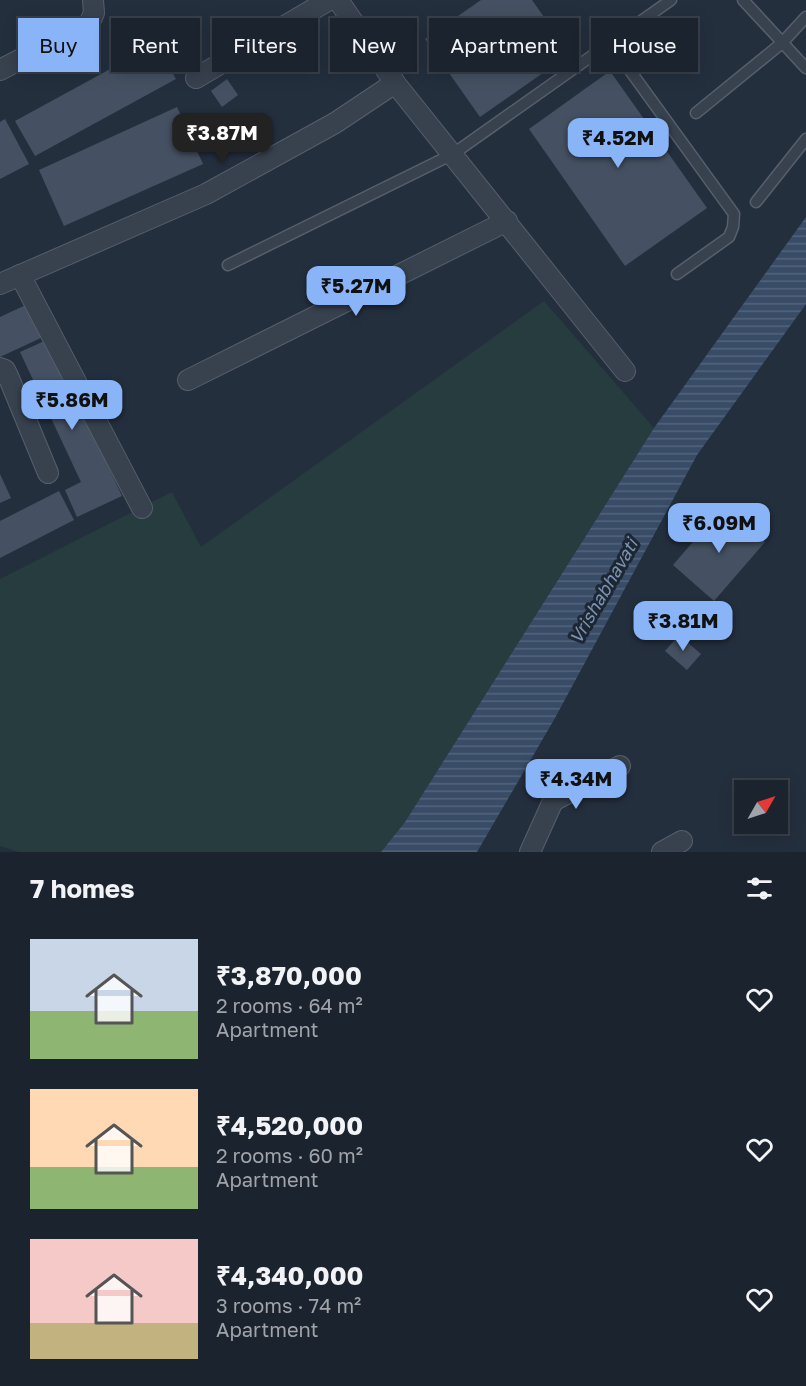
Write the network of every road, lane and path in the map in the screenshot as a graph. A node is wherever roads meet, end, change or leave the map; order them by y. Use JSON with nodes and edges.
{"nodes":[{"id":1,"x":93,"y":0,"type":"edge"},
{"id":2,"x":329,"y":0,"type":"edge"},
{"id":3,"x":338,"y":0,"type":"edge"},
{"id":4,"x":671,"y":0,"type":"edge"},
{"id":5,"x":743,"y":0,"type":"edge"},
{"id":6,"x":806,"y":16,"type":"edge"},
{"id":7,"x":645,"y":18,"type":"edge"},
{"id":8,"x":782,"y":43,"type":"junction"},
{"id":9,"x":591,"y":56,"type":"edge"},
{"id":10,"x":806,"y":68,"type":"edge"},
{"id":11,"x":0,"y":70,"type":"edge"},
{"id":12,"x":631,"y":72,"type":"edge"},
{"id":13,"x":196,"y":78,"type":"dead end"},
{"id":14,"x":395,"y":83,"type":"junction"},
{"id":15,"x":696,"y":113,"type":"dead end"},
{"id":16,"x":806,"y":139,"type":"edge"},
{"id":17,"x":453,"y":154,"type":"junction"},
{"id":18,"x":756,"y":202,"type":"dead end"},
{"id":19,"x":507,"y":221,"type":"junction"},
{"id":20,"x":228,"y":265,"type":"dead end"},
{"id":21,"x":677,"y":274,"type":"dead end"},
{"id":22,"x":20,"y":275,"type":"junction"},
{"id":23,"x":0,"y":284,"type":"edge"},
{"id":24,"x":0,"y":368,"type":"edge"},
{"id":25,"x":625,"y":371,"type":"dead end"},
{"id":26,"x":188,"y":380,"type":"dead end"},
{"id":27,"x":48,"y":473,"type":"dead end"},
{"id":28,"x":142,"y":508,"type":"dead end"},
{"id":29,"x":620,"y":766,"type":"dead end"},
{"id":30,"x":682,"y":841,"type":"dead end"},
{"id":31,"x":530,"y":852,"type":"edge"},
{"id":32,"x":662,"y":852,"type":"edge"}],
"edges":[{"from":1,"to":11,"type":"street"},
{"from":2,"to":13,"type":"street"},
{"from":3,"to":14,"type":"street"},
{"from":4,"to":7,"type":"lane"},
{"from":5,"to":8,"type":"lane"},
{"from":6,"to":8,"type":"lane"},
{"from":8,"to":10,"type":"lane"},
{"from":8,"to":15,"type":"lane"},
{"from":9,"to":17,"type":"lane"},
{"from":12,"to":21,"type":"lane"},
{"from":14,"to":17,"type":"street"},
{"from":14,"to":22,"type":"street"},
{"from":16,"to":18,"type":"lane"},
{"from":17,"to":19,"type":"street"},
{"from":17,"to":20,"type":"lane"},
{"from":19,"to":25,"type":"street"},
{"from":19,"to":26,"type":"street"},
{"from":22,"to":23,"type":"street"},
{"from":22,"to":28,"type":"street"},
{"from":24,"to":27,"type":"street"},
{"from":29,"to":31,"type":"street"},
{"from":30,"to":32,"type":"street"}]}
